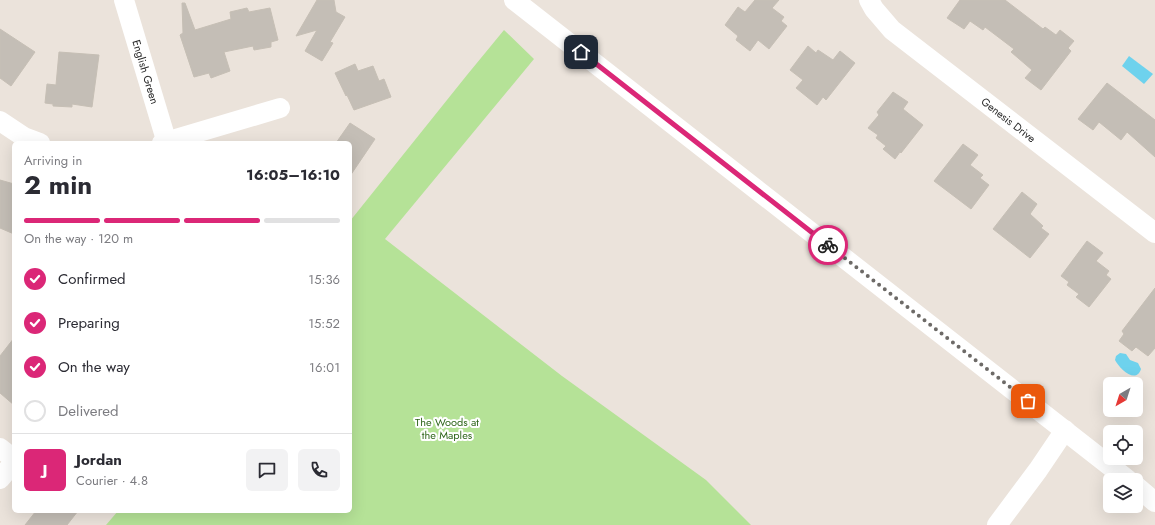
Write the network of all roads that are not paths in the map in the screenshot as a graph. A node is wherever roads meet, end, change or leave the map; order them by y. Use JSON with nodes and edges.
{"nodes":[{"id":1,"x":124,"y":0,"type":"edge"},
{"id":2,"x":514,"y":0,"type":"edge"},
{"id":3,"x":869,"y":0,"type":"edge"},
{"id":4,"x":280,"y":108,"type":"dead end"},
{"id":5,"x":0,"y":121,"type":"edge"},
{"id":6,"x":35,"y":141,"type":"edge"},
{"id":7,"x":164,"y":141,"type":"edge"},
{"id":8,"x":172,"y":141,"type":"edge"},
{"id":9,"x":1155,"y":233,"type":"edge"},
{"id":10,"x":1065,"y":430,"type":"junction"},
{"id":11,"x":0,"y":448,"type":"edge"},
{"id":12,"x":12,"y":458,"type":"edge"},
{"id":13,"x":12,"y":463,"type":"edge"},
{"id":14,"x":1119,"y":473,"type":"edge"},
{"id":15,"x":0,"y":479,"type":"edge"},
{"id":16,"x":1143,"y":492,"type":"edge"},
{"id":17,"x":1155,"y":502,"type":"edge"},
{"id":18,"x":997,"y":525,"type":"edge"}],
"edges":[{"from":1,"to":7,"type":"street","name":"English Green"},
{"from":2,"to":10,"type":"street"},
{"from":3,"to":9,"type":"street","name":"Genesis Drive"},
{"from":4,"to":8,"type":"street"},
{"from":5,"to":6,"type":"street"},
{"from":10,"to":14,"type":"street"},
{"from":10,"to":18,"type":"street"},
{"from":11,"to":12,"type":"street"},
{"from":13,"to":15,"type":"street"},
{"from":16,"to":17,"type":"street"}]}
